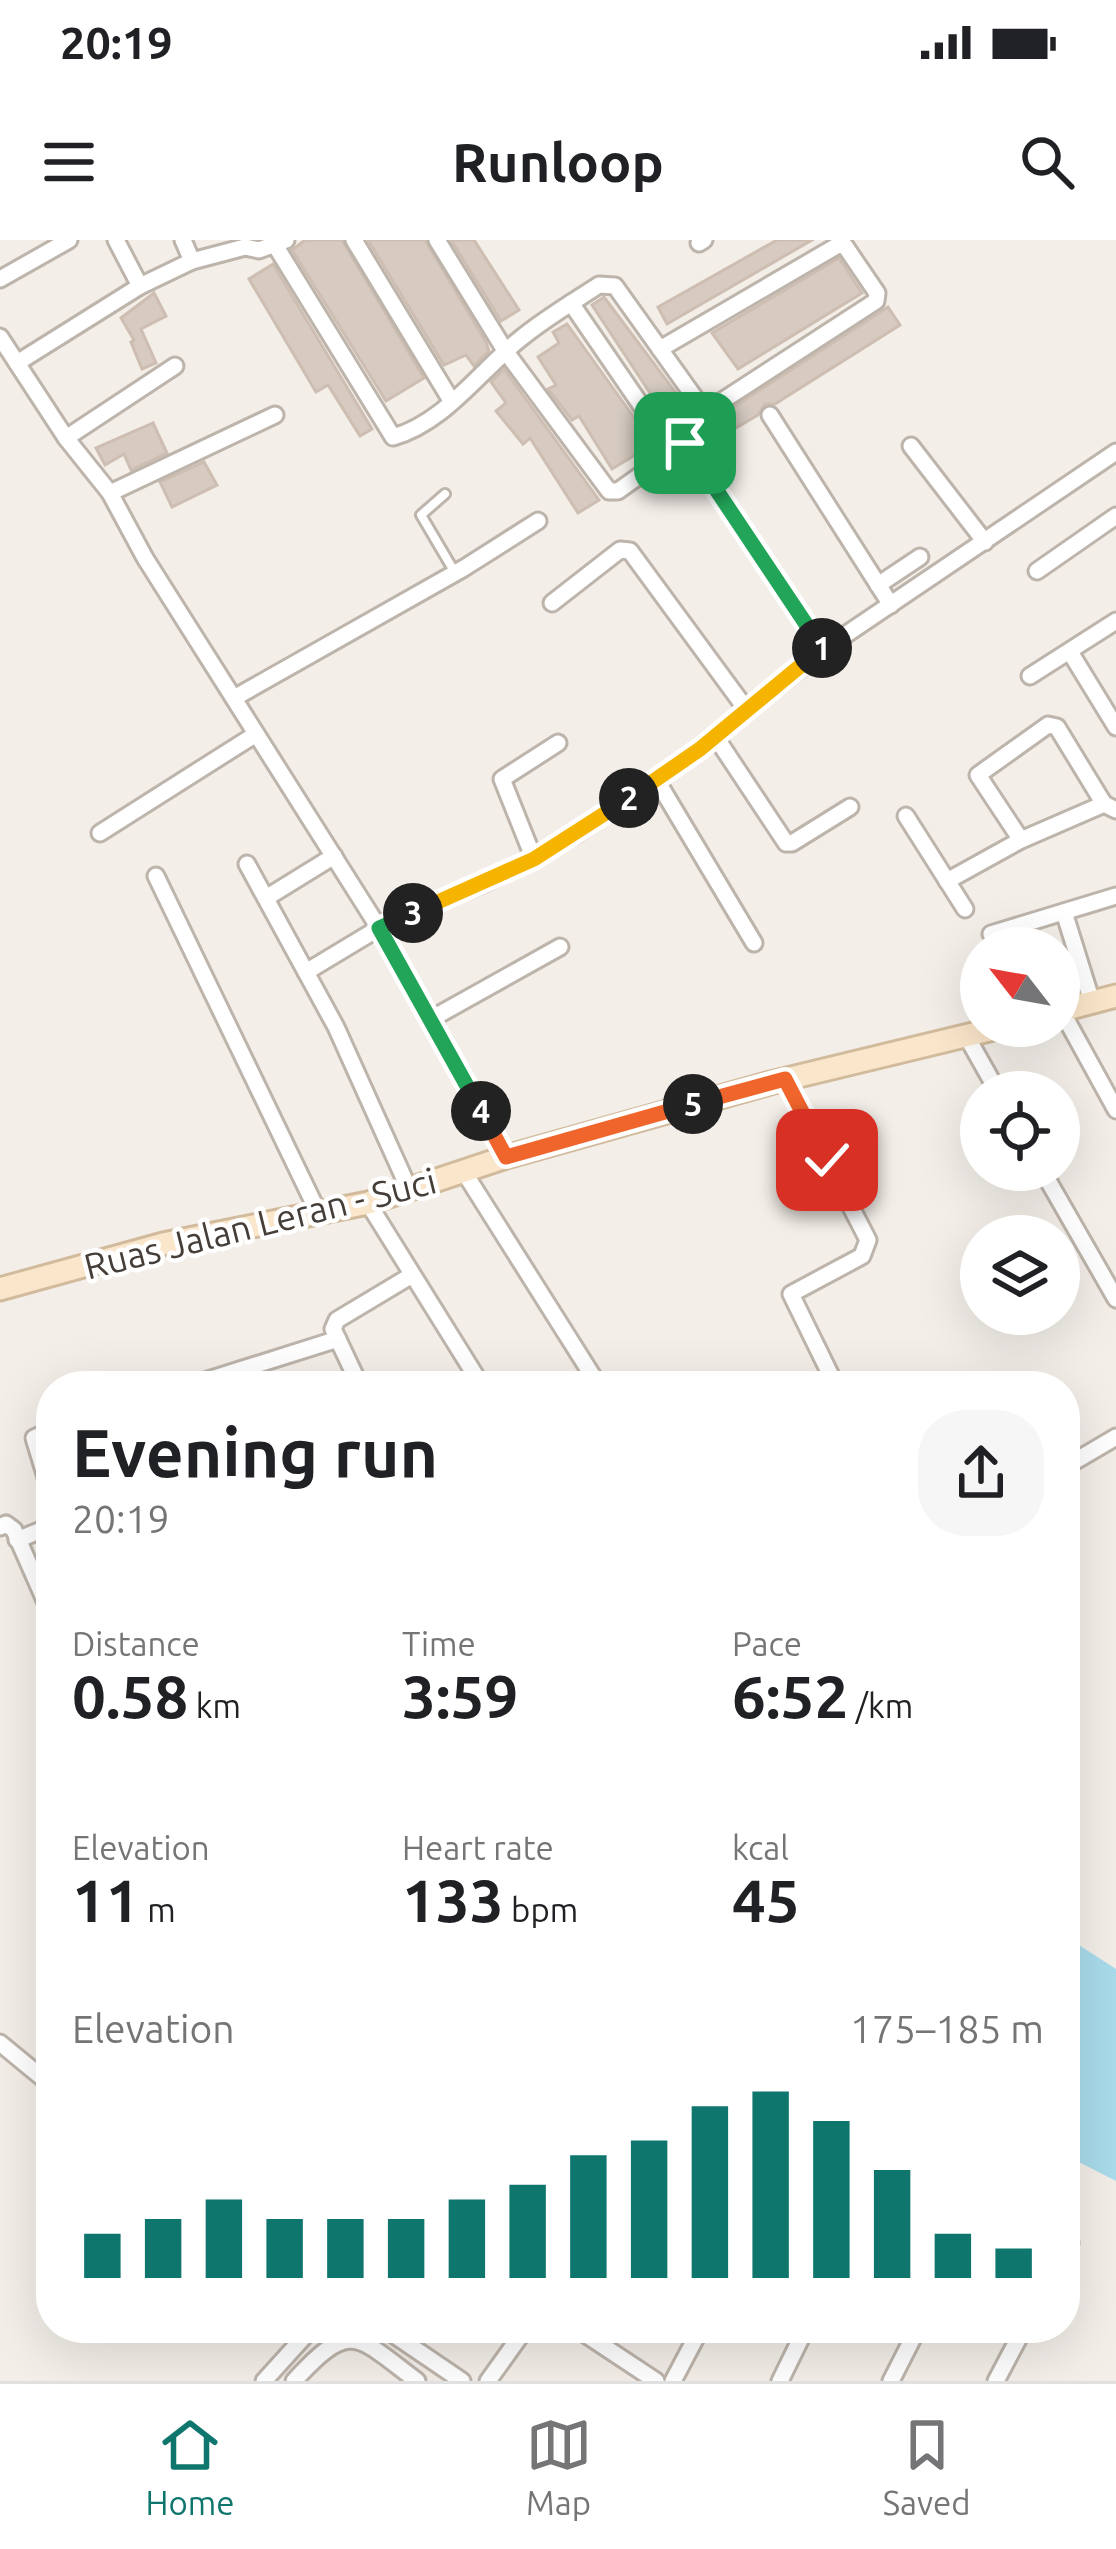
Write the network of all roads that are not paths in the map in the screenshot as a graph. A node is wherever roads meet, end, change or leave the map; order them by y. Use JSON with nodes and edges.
{"nodes":[{"id":1,"x":69,"y":240,"type":"edge"},
{"id":2,"x":116,"y":240,"type":"edge"},
{"id":3,"x":183,"y":240,"type":"edge"},
{"id":4,"x":354,"y":240,"type":"edge"},
{"id":5,"x":437,"y":240,"type":"edge"},
{"id":6,"x":280,"y":243,"type":"edge"},
{"id":7,"x":246,"y":244,"type":"edge"},
{"id":8,"x":192,"y":261,"type":"junction"},
{"id":9,"x":0,"y":279,"type":"edge"},
{"id":10,"x":140,"y":286,"type":"junction"},
{"id":11,"x":571,"y":303,"type":"junction"},
{"id":12,"x":0,"y":338,"type":"edge"},
{"id":13,"x":660,"y":349,"type":"junction"},
{"id":14,"x":506,"y":352,"type":"junction"},
{"id":15,"x":17,"y":363,"type":"junction"},
{"id":16,"x":175,"y":366,"type":"dead end"},
{"id":17,"x":452,"y":402,"type":"junction"},
{"id":18,"x":705,"y":412,"type":"junction"},
{"id":19,"x":275,"y":415,"type":"dead end"},
{"id":20,"x":770,"y":415,"type":"dead end"},
{"id":21,"x":66,"y":438,"type":"junction"},
{"id":22,"x":911,"y":446,"type":"dead end"},
{"id":23,"x":679,"y":448,"type":"junction"},
{"id":24,"x":1115,"y":452,"type":"edge"},
{"id":25,"x":110,"y":493,"type":"junction"},
{"id":26,"x":445,"y":494,"type":"dead end"},
{"id":27,"x":1116,"y":516,"type":"edge"},
{"id":28,"x":538,"y":521,"type":"dead end"},
{"id":29,"x":985,"y":542,"type":"junction"},
{"id":30,"x":920,"y":557,"type":"dead end"},
{"id":31,"x":454,"y":571,"type":"junction"},
{"id":32,"x":1037,"y":571,"type":"dead end"},
{"id":33,"x":878,"y":585,"type":"junction"},
{"id":34,"x":552,"y":604,"type":"dead end"},
{"id":35,"x":891,"y":605,"type":"junction"},
{"id":36,"x":1116,"y":621,"type":"edge"},
{"id":37,"x":824,"y":650,"type":"junction"},
{"id":38,"x":1070,"y":652,"type":"junction"},
{"id":39,"x":1030,"y":676,"type":"dead end"},
{"id":40,"x":234,"y":698,"type":"junction"},
{"id":41,"x":746,"y":710,"type":"junction"},
{"id":42,"x":1116,"y":727,"type":"edge"},
{"id":43,"x":256,"y":734,"type":"junction"},
{"id":44,"x":715,"y":736,"type":"junction"},
{"id":45,"x":558,"y":743,"type":"dead end"},
{"id":46,"x":656,"y":779,"type":"junction"},
{"id":47,"x":850,"y":807,"type":"dead end"},
{"id":48,"x":1110,"y":807,"type":"edge"},
{"id":49,"x":906,"y":816,"type":"dead end"},
{"id":50,"x":100,"y":833,"type":"dead end"},
{"id":51,"x":1021,"y":840,"type":"junction"},
{"id":52,"x":334,"y":856,"type":"junction"},
{"id":53,"x":534,"y":859,"type":"junction"},
{"id":54,"x":247,"y":864,"type":"dead end"},
{"id":55,"x":156,"y":876,"type":"dead end"},
{"id":56,"x":947,"y":881,"type":"junction"},
{"id":57,"x":1116,"y":896,"type":"edge"},
{"id":58,"x":266,"y":898,"type":"junction"},
{"id":59,"x":965,"y":910,"type":"dead end"},
{"id":60,"x":1064,"y":912,"type":"junction"},
{"id":61,"x":1014,"y":927,"type":"edge"},
{"id":62,"x":379,"y":928,"type":"junction"},
{"id":63,"x":754,"y":943,"type":"dead end"},
{"id":64,"x":560,"y":947,"type":"dead end"},
{"id":65,"x":306,"y":972,"type":"junction"},
{"id":66,"x":1116,"y":996,"type":"edge"},
{"id":67,"x":1092,"y":1002,"type":"junction"},
{"id":68,"x":1080,"y":1005,"type":"edge"},
{"id":69,"x":431,"y":1019,"type":"junction"},
{"id":70,"x":960,"y":1039,"type":"edge"},
{"id":71,"x":1080,"y":1046,"type":"edge"},
{"id":72,"x":785,"y":1079,"type":"junction"},
{"id":73,"x":1116,"y":1110,"type":"edge"},
{"id":74,"x":506,"y":1157,"type":"junction"},
{"id":75,"x":464,"y":1172,"type":"junction"},
{"id":76,"x":408,"y":1187,"type":"junction"},
{"id":77,"x":1054,"y":1191,"type":"edge"},
{"id":78,"x":368,"y":1203,"type":"junction"},
{"id":79,"x":317,"y":1210,"type":"junction"},
{"id":80,"x":412,"y":1275,"type":"junction"},
{"id":81,"x":0,"y":1289,"type":"edge"},
{"id":82,"x":1116,"y":1299,"type":"edge"},
{"id":83,"x":338,"y":1339,"type":"junction"},
{"id":84,"x":237,"y":1371,"type":"edge"},
{"id":85,"x":353,"y":1371,"type":"edge"},
{"id":86,"x":473,"y":1371,"type":"edge"},
{"id":87,"x":589,"y":1371,"type":"edge"},
{"id":88,"x":829,"y":1371,"type":"edge"},
{"id":89,"x":1116,"y":1437,"type":"edge"},
{"id":90,"x":1080,"y":1458,"type":"edge"},
{"id":91,"x":0,"y":1527,"type":"edge"},
{"id":92,"x":36,"y":1532,"type":"edge"},
{"id":93,"x":17,"y":1540,"type":"junction"},
{"id":94,"x":36,"y":1581,"type":"edge"},
{"id":95,"x":0,"y":2044,"type":"edge"},
{"id":96,"x":36,"y":2073,"type":"edge"},
{"id":97,"x":298,"y":2343,"type":"edge"},
{"id":98,"x":333,"y":2343,"type":"edge"},
{"id":99,"x":367,"y":2343,"type":"edge"},
{"id":100,"x":406,"y":2343,"type":"edge"},
{"id":101,"x":515,"y":2343,"type":"edge"},
{"id":102,"x":611,"y":2343,"type":"edge"},
{"id":103,"x":692,"y":2343,"type":"edge"},
{"id":104,"x":799,"y":2343,"type":"edge"},
{"id":105,"x":911,"y":2343,"type":"edge"},
{"id":106,"x":1016,"y":2343,"type":"edge"},
{"id":107,"x":264,"y":2381,"type":"edge"},
{"id":108,"x":294,"y":2381,"type":"edge"},
{"id":109,"x":417,"y":2381,"type":"edge"},
{"id":110,"x":461,"y":2381,"type":"edge"},
{"id":111,"x":488,"y":2381,"type":"edge"},
{"id":112,"x":656,"y":2381,"type":"edge"},
{"id":113,"x":673,"y":2381,"type":"edge"},
{"id":114,"x":780,"y":2381,"type":"edge"},
{"id":115,"x":892,"y":2381,"type":"edge"},
{"id":116,"x":995,"y":2381,"type":"edge"}],
"edges":[{"from":1,"to":9,"type":"street"},
{"from":2,"to":10,"type":"street"},
{"from":3,"to":8,"type":"street"},
{"from":4,"to":17,"type":"street"},
{"from":5,"to":14,"type":"street"},
{"from":6,"to":7,"type":"street"},
{"from":6,"to":17,"type":"street"},
{"from":7,"to":8,"type":"street"},
{"from":8,"to":10,"type":"street"},
{"from":10,"to":15,"type":"street"},
{"from":11,"to":13,"type":"street"},
{"from":11,"to":14,"type":"street"},
{"from":11,"to":23,"type":"street"},
{"from":12,"to":15,"type":"street"},
{"from":13,"to":18,"type":"street"},
{"from":13,"to":18,"type":"street"},
{"from":14,"to":17,"type":"street"},
{"from":14,"to":23,"type":"street"},
{"from":15,"to":21,"type":"street"},
{"from":16,"to":21,"type":"street"},
{"from":18,"to":23,"type":"street"},
{"from":19,"to":25,"type":"street"},
{"from":20,"to":33,"type":"street"},
{"from":21,"to":25,"type":"street"},
{"from":22,"to":29,"type":"street"},
{"from":23,"to":37,"type":"street"},
{"from":24,"to":29,"type":"street"},
{"from":25,"to":40,"type":"street"},
{"from":26,"to":31,"type":"lane"},
{"from":27,"to":32,"type":"street"},
{"from":28,"to":31,"type":"street"},
{"from":29,"to":35,"type":"street"},
{"from":30,"to":33,"type":"street"},
{"from":31,"to":40,"type":"street"},
{"from":33,"to":35,"type":"street"},
{"from":34,"to":41,"type":"street"},
{"from":35,"to":37,"type":"street"},
{"from":36,"to":38,"type":"street"},
{"from":37,"to":41,"type":"street"},
{"from":38,"to":39,"type":"street"},
{"from":38,"to":42,"type":"street"},
{"from":40,"to":43,"type":"street"},
{"from":41,"to":44,"type":"street"},
{"from":43,"to":50,"type":"street"},
{"from":43,"to":52,"type":"street"},
{"from":44,"to":46,"type":"street"},
{"from":44,"to":47,"type":"street"},
{"from":45,"to":53,"type":"street"},
{"from":46,"to":53,"type":"street"},
{"from":46,"to":63,"type":"street"},
{"from":48,"to":51,"type":"street"},
{"from":48,"to":51,"type":"street"},
{"from":49,"to":56,"type":"street"},
{"from":51,"to":56,"type":"street"},
{"from":52,"to":58,"type":"street"},
{"from":52,"to":62,"type":"street"},
{"from":53,"to":62,"type":"street"},
{"from":54,"to":58,"type":"street"},
{"from":55,"to":79,"type":"street"},
{"from":56,"to":59,"type":"street"},
{"from":57,"to":60,"type":"street"},
{"from":58,"to":65,"type":"street"},
{"from":60,"to":61,"type":"street"},
{"from":60,"to":67,"type":"street"},
{"from":62,"to":65,"type":"street"},
{"from":62,"to":69,"type":"street"},
{"from":64,"to":69,"type":"street"},
{"from":65,"to":76,"type":"street"},
{"from":66,"to":67,"type":"main road"},
{"from":67,"to":68,"type":"main road"},
{"from":69,"to":74,"type":"street"},
{"from":70,"to":72,"type":"main road","name":"Ruas Jalan Leran - Suci"},
{"from":71,"to":73,"type":"street"},
{"from":72,"to":74,"type":"main road","name":"Ruas Jalan Leran - Suci"},
{"from":72,"to":88,"type":"street"},
{"from":74,"to":75,"type":"main road","name":"Ruas Jalan Leran - Suci"},
{"from":75,"to":76,"type":"main road","name":"Ruas Jalan Leran - Suci"},
{"from":75,"to":87,"type":"street"},
{"from":76,"to":78,"type":"main road","name":"Ruas Jalan Leran - Suci"},
{"from":77,"to":82,"type":"street"},
{"from":78,"to":79,"type":"main road","name":"Ruas Jalan Leran - Suci"},
{"from":78,"to":80,"type":"street"},
{"from":79,"to":81,"type":"main road","name":"Ruas Jalan Leran - Suci"},
{"from":80,"to":83,"type":"street"},
{"from":80,"to":86,"type":"street"},
{"from":83,"to":84,"type":"street"},
{"from":83,"to":85,"type":"street"},
{"from":89,"to":90,"type":"street"},
{"from":91,"to":93,"type":"street"},
{"from":92,"to":93,"type":"street"},
{"from":93,"to":94,"type":"street"},
{"from":95,"to":96,"type":"street"},
{"from":97,"to":107,"type":"street"},
{"from":98,"to":108,"type":"street"},
{"from":99,"to":109,"type":"street"},
{"from":100,"to":110,"type":"street"},
{"from":101,"to":111,"type":"street"},
{"from":102,"to":112,"type":"street"},
{"from":103,"to":113,"type":"street"},
{"from":104,"to":114,"type":"street"},
{"from":105,"to":115,"type":"street"},
{"from":106,"to":116,"type":"street"}]}
